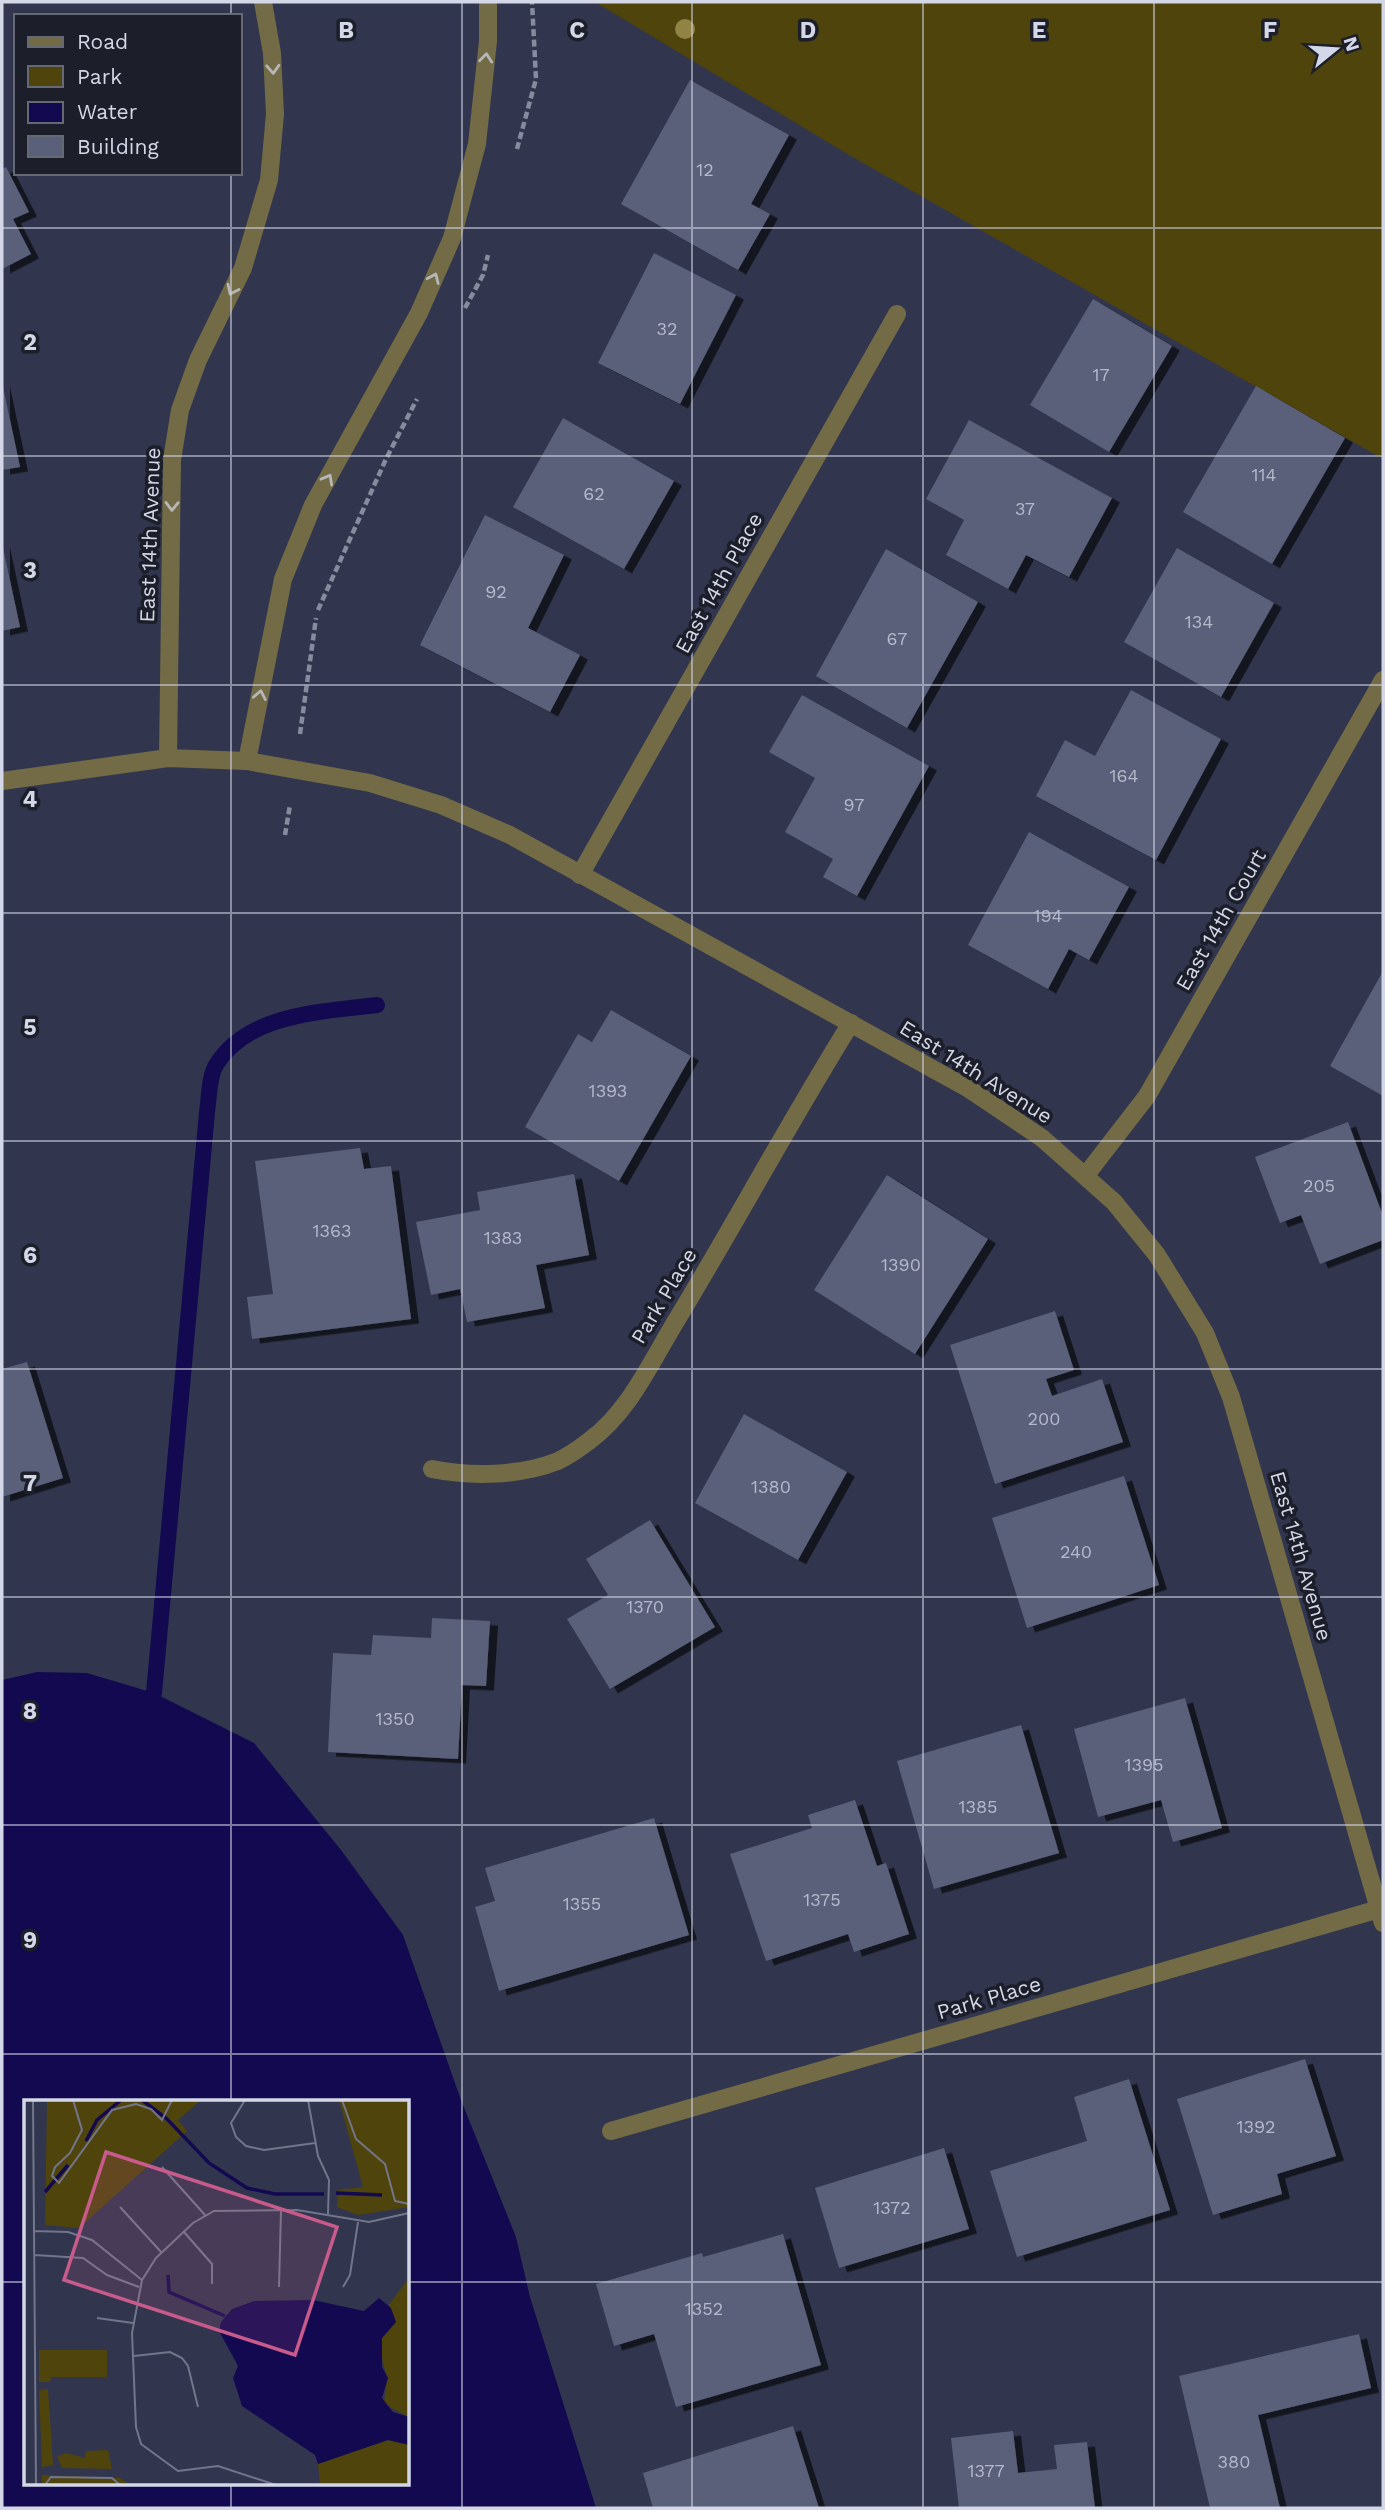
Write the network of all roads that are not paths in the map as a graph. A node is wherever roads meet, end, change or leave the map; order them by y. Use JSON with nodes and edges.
{"nodes":[{"id":1,"x":263,"y":2,"type":"edge"},
{"id":2,"x":488,"y":2,"type":"edge"},
{"id":3,"x":897,"y":314,"type":"dead end"},
{"id":4,"x":1383,"y":680,"type":"edge"},
{"id":5,"x":168,"y":758,"type":"junction"},
{"id":6,"x":247,"y":761,"type":"junction"},
{"id":7,"x":2,"y":781,"type":"edge"},
{"id":8,"x":580,"y":875,"type":"junction"},
{"id":9,"x":851,"y":1023,"type":"junction"},
{"id":10,"x":1086,"y":1175,"type":"junction"},
{"id":11,"x":432,"y":1469,"type":"dead end"},
{"id":12,"x":1381,"y":1916,"type":"edge"},
{"id":13,"x":611,"y":2130,"type":"dead end"}],
"edges":[{"from":1,"to":5,"type":"street","name":"East 14th Avenue","one_way":true},
{"from":6,"to":2,"type":"street","one_way":true},
{"from":3,"to":8,"type":"street","name":"East 14th Place"},
{"from":4,"to":10,"type":"street","name":"East 14th Court"},
{"from":5,"to":6,"type":"street","name":"East 14th Avenue"},
{"from":5,"to":7,"type":"street"},
{"from":6,"to":8,"type":"street","name":"East 14th Avenue"},
{"from":8,"to":9,"type":"street","name":"East 14th Avenue"},
{"from":9,"to":10,"type":"street","name":"East 14th Avenue"},
{"from":9,"to":11,"type":"street","name":"Park Place"},
{"from":10,"to":12,"type":"street","name":"East 14th Avenue"},
{"from":12,"to":13,"type":"street","name":"Park Place"}]}
